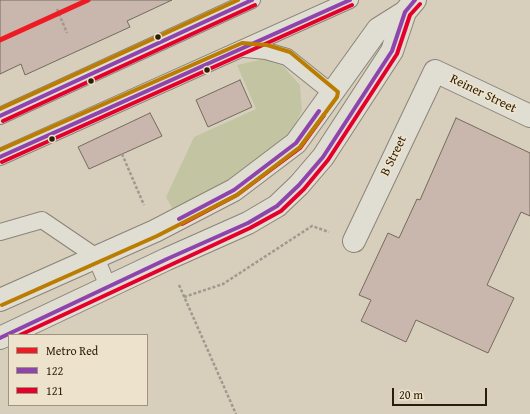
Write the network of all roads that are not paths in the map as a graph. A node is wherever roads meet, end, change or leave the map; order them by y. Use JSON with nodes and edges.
{"nodes":[{"id":1,"x":252,"y":0,"type":"edge"},
{"id":2,"x":350,"y":0,"type":"edge"},
{"id":3,"x":410,"y":6,"type":"edge"},
{"id":4,"x":243,"y":49,"type":"junction"},
{"id":5,"x":435,"y":71,"type":"joint"},
{"id":6,"x":332,"y":93,"type":"junction"},
{"id":7,"x":0,"y":116,"type":"edge"},
{"id":8,"x":530,"y":116,"type":"edge"},
{"id":9,"x":0,"y":157,"type":"edge"},
{"id":10,"x":0,"y":232,"type":"edge"},
{"id":11,"x":354,"y":241,"type":"road end"},
{"id":12,"x":96,"y":256,"type":"junction"},
{"id":13,"x":108,"y":286,"type":"junction"},
{"id":14,"x":0,"y":300,"type":"edge"},
{"id":15,"x":8,"y":334,"type":"edge"}],
"edges":[{"from":1,"to":7,"type":"lane"},
{"from":2,"to":4,"type":"lane"},
{"from":3,"to":6,"type":"street"},
{"from":3,"to":13,"type":"street"},
{"from":4,"to":6,"type":"lane"},
{"from":4,"to":9,"type":"lane"},
{"from":5,"to":8,"type":"street","name":"Reiner Street"},
{"from":5,"to":11,"type":"street","name":"B Street"},
{"from":6,"to":12,"type":"street"},
{"from":10,"to":12,"type":"lane"},
{"from":12,"to":13,"type":"lane"},
{"from":12,"to":14,"type":"street"},
{"from":13,"to":15,"type":"street"}]}
